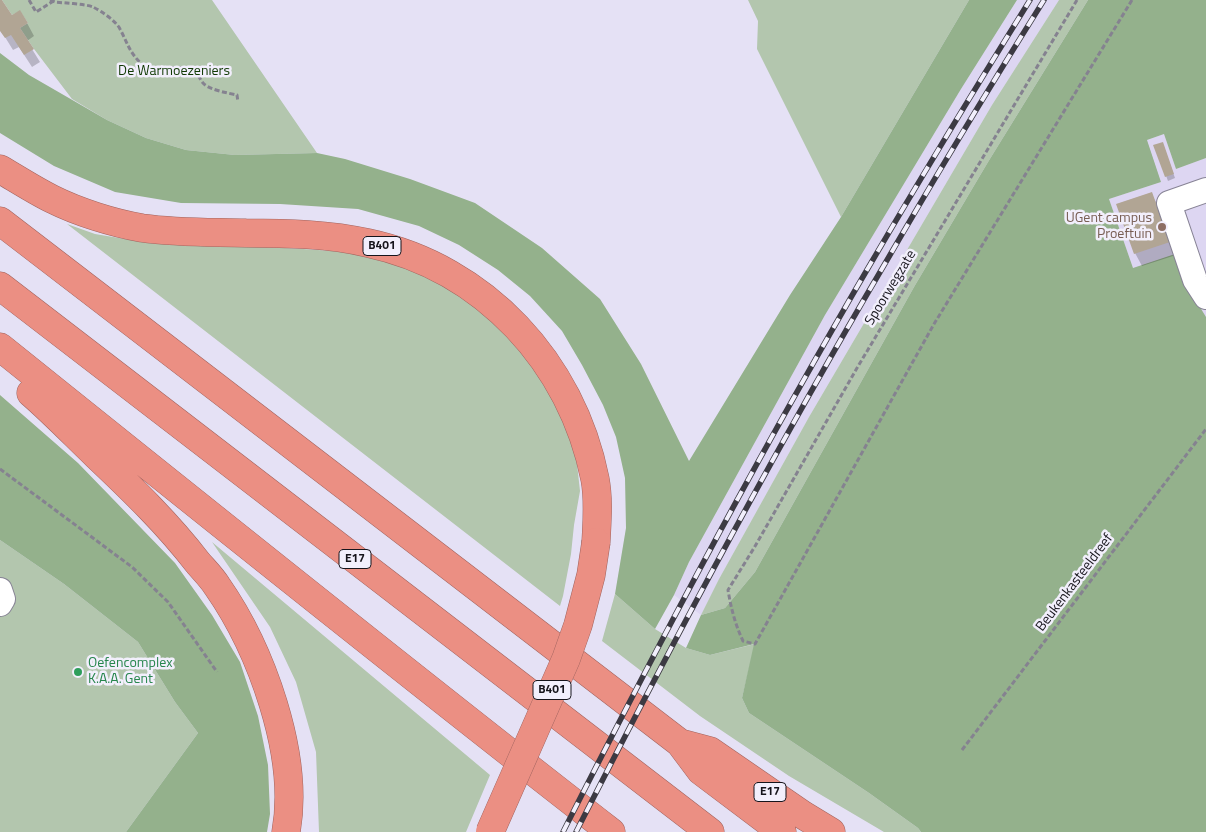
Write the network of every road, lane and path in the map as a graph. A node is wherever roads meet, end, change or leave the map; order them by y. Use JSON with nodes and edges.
{"nodes":[{"id":1,"x":29,"y":0,"type":"edge"},
{"id":2,"x":53,"y":0,"type":"edge"},
{"id":3,"x":1077,"y":0,"type":"edge"},
{"id":4,"x":1132,"y":0,"type":"edge"},
{"id":5,"x":238,"y":102,"type":"dead end"},
{"id":6,"x":0,"y":169,"type":"edge"},
{"id":7,"x":1206,"y":190,"type":"edge"},
{"id":8,"x":0,"y":221,"type":"edge"},
{"id":9,"x":0,"y":286,"type":"edge"},
{"id":10,"x":1206,"y":297,"type":"edge"},
{"id":11,"x":0,"y":347,"type":"edge"},
{"id":12,"x":0,"y":366,"type":"edge"},
{"id":13,"x":1206,"y":429,"type":"edge"},
{"id":14,"x":0,"y":468,"type":"edge"},
{"id":15,"x":0,"y":590,"type":"edge"},
{"id":16,"x":0,"y":604,"type":"edge"},
{"id":17,"x":217,"y":672,"type":"dead end"},
{"id":18,"x":680,"y":743,"type":"junction"},
{"id":19,"x":962,"y":750,"type":"dead end"},
{"id":20,"x":286,"y":832,"type":"edge"},
{"id":21,"x":490,"y":832,"type":"edge"},
{"id":22,"x":611,"y":832,"type":"edge"},
{"id":23,"x":710,"y":832,"type":"edge"},
{"id":24,"x":782,"y":832,"type":"edge"},
{"id":25,"x":831,"y":832,"type":"edge"}],
"edges":[{"from":1,"to":2,"type":"path"},
{"from":2,"to":5,"type":"path"},
{"from":3,"to":4,"type":"path","name":"Spoorwegzate"},
{"from":6,"to":21,"type":"highway","number":"B401","bridge":true},
{"from":7,"to":10,"type":"lane"},
{"from":8,"to":18,"type":"highway","number":"E17"},
{"from":9,"to":23,"type":"highway","number":"E17"},
{"from":11,"to":22,"type":"highway"},
{"from":12,"to":20,"type":"highway"},
{"from":13,"to":19,"type":"path","name":"Beukenkasteeldreef"},
{"from":14,"to":17,"type":"path"},
{"from":15,"to":16,"type":"lane"},
{"from":18,"to":24,"type":"highway","number":"E17"},
{"from":18,"to":25,"type":"highway","number":"E17"}]}
